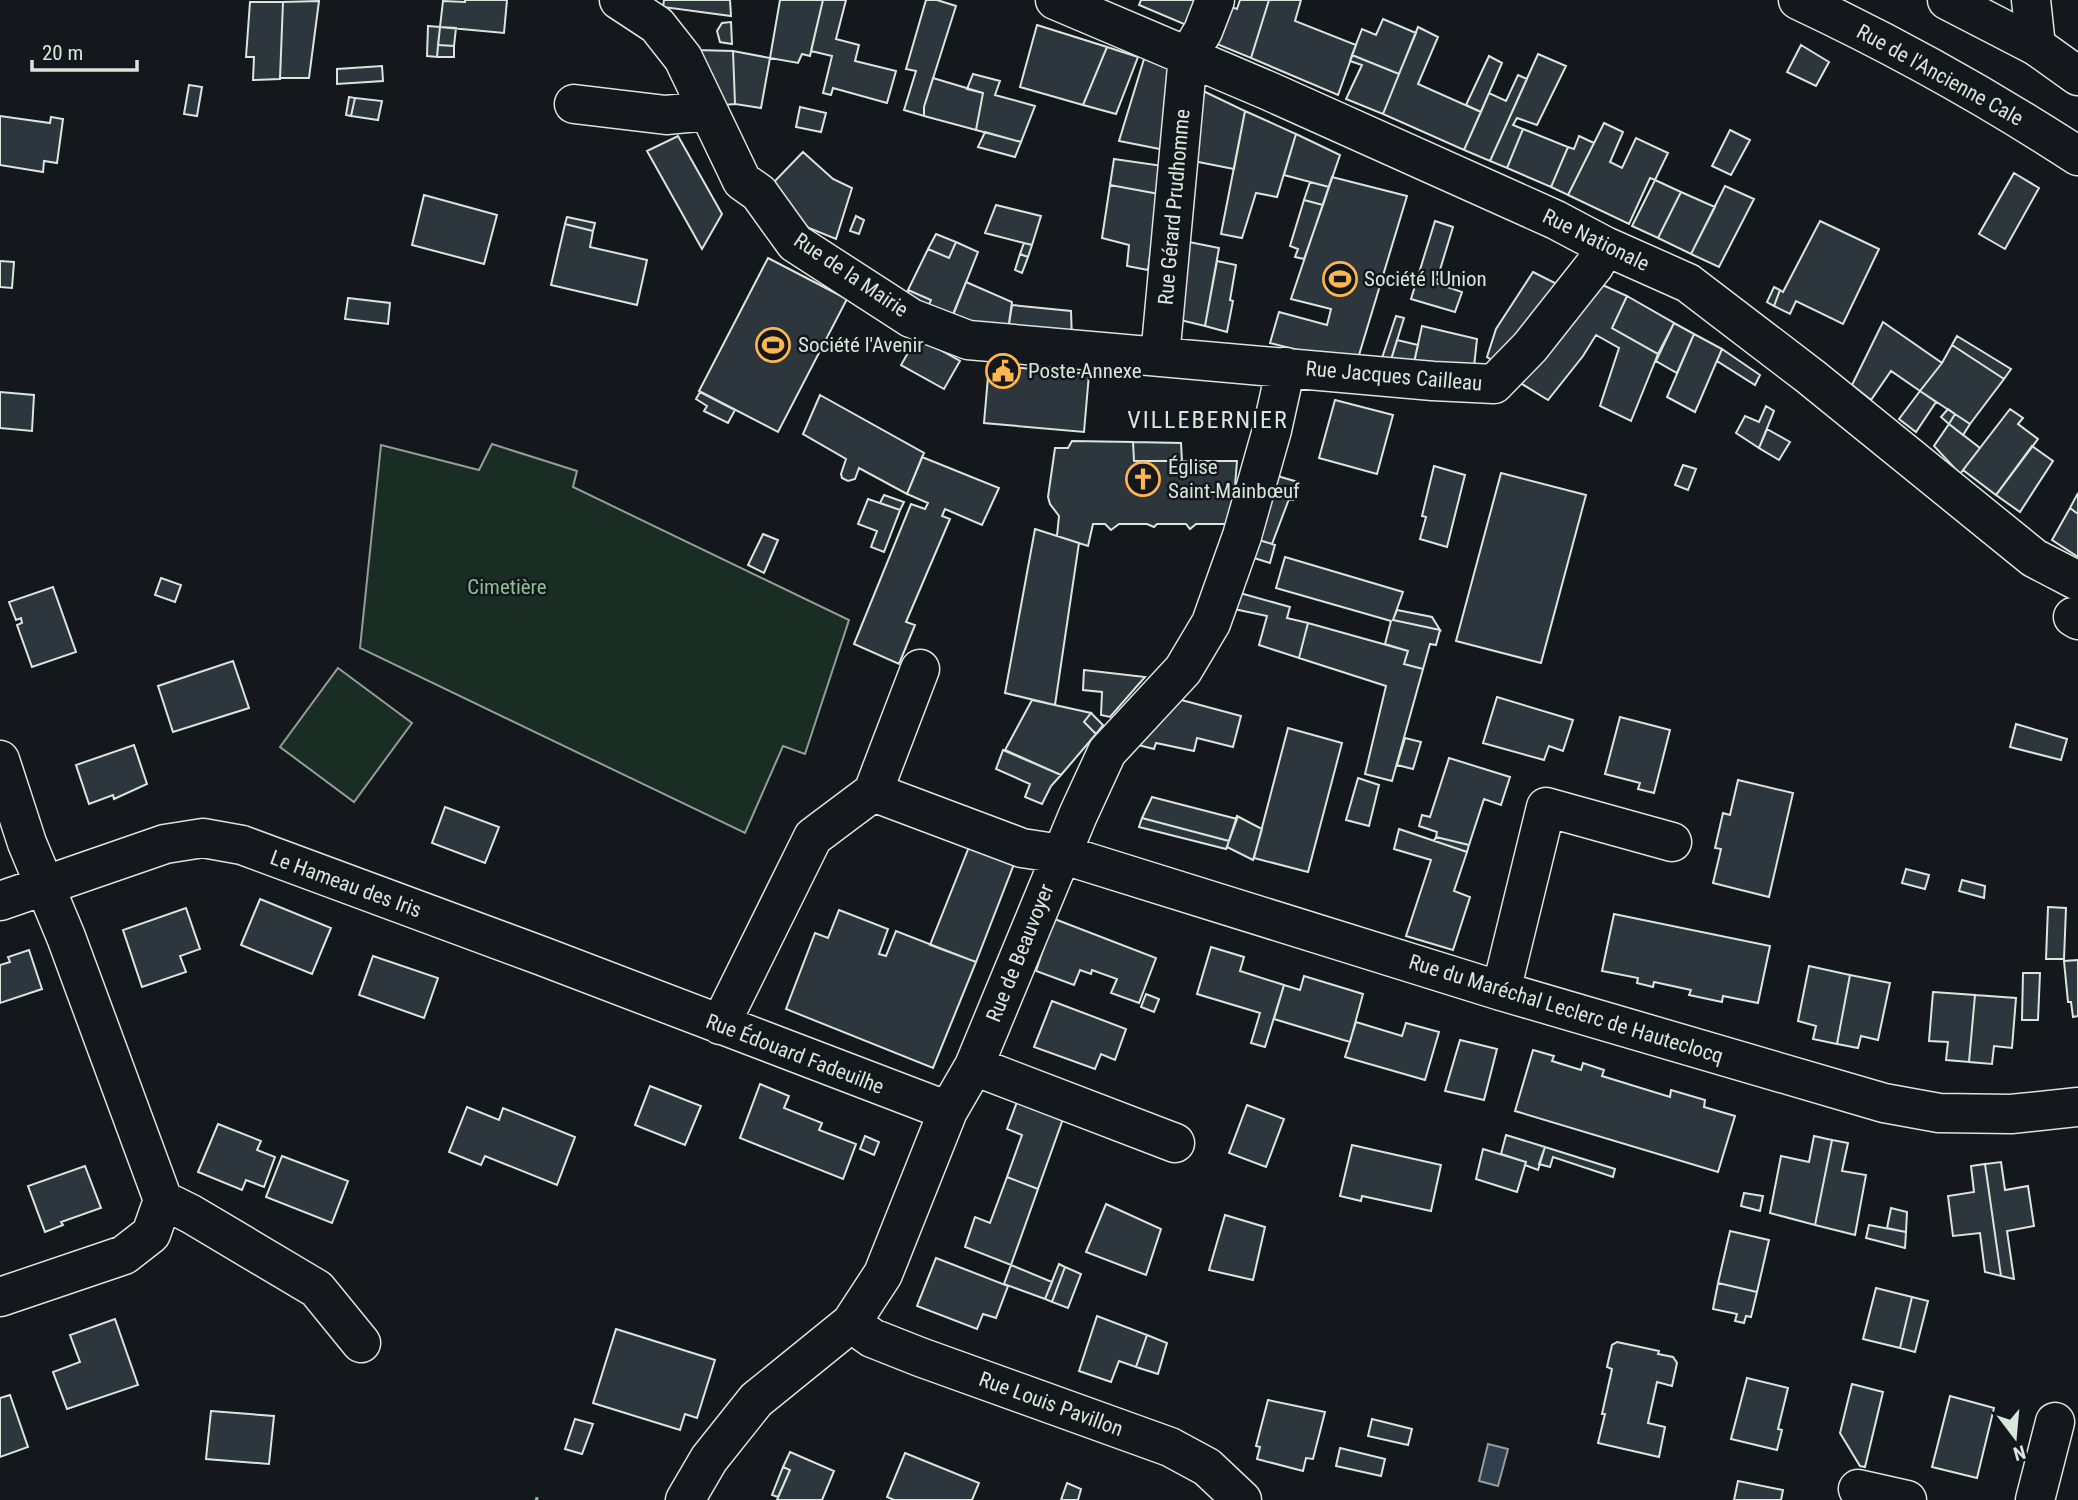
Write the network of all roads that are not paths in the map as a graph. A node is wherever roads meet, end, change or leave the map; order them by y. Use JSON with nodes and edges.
{"nodes":[{"id":1,"x":619,"y":0,"type":"edge"},
{"id":2,"x":1055,"y":0,"type":"edge"},
{"id":3,"x":1215,"y":0,"type":"edge"},
{"id":4,"x":1798,"y":0,"type":"edge"},
{"id":5,"x":1947,"y":0,"type":"edge"},
{"id":6,"x":2031,"y":0,"type":"edge"},
{"id":7,"x":2036,"y":46,"type":"junction"},
{"id":8,"x":1188,"y":56,"type":"junction"},
{"id":9,"x":2078,"y":76,"type":"edge"},
{"id":10,"x":574,"y":104,"type":"dead end"},
{"id":11,"x":708,"y":111,"type":"junction"},
{"id":12,"x":2078,"y":156,"type":"edge"},
{"id":13,"x":1605,"y":246,"type":"junction"},
{"id":14,"x":1160,"y":358,"type":"junction"},
{"id":15,"x":1286,"y":367,"type":"junction"},
{"id":16,"x":2076,"y":606,"type":"edge"},
{"id":17,"x":920,"y":669,"type":"dead end"},
{"id":18,"x":0,"y":760,"type":"edge"},
{"id":19,"x":873,"y":792,"type":"junction"},
{"id":20,"x":1672,"y":842,"type":"dead end"},
{"id":21,"x":1062,"y":853,"type":"junction"},
{"id":22,"x":45,"y":884,"type":"junction"},
{"id":23,"x":0,"y":901,"type":"edge"},
{"id":24,"x":1501,"y":991,"type":"junction"},
{"id":25,"x":642,"y":995,"type":"joint"},
{"id":26,"x":720,"y":1025,"type":"junction"},
{"id":27,"x":974,"y":1066,"type":"junction"},
{"id":28,"x":2078,"y":1107,"type":"edge"},
{"id":29,"x":948,"y":1111,"type":"junction"},
{"id":30,"x":1175,"y":1143,"type":"dead end"},
{"id":31,"x":163,"y":1200,"type":"junction"},
{"id":32,"x":0,"y":1297,"type":"edge"},
{"id":33,"x":851,"y":1323,"type":"junction"},
{"id":34,"x":361,"y":1343,"type":"dead end"},
{"id":35,"x":2055,"y":1422,"type":"dead end"},
{"id":36,"x":1858,"y":1489,"type":"dead end"},
{"id":37,"x":685,"y":1500,"type":"edge"},
{"id":38,"x":1242,"y":1500,"type":"edge"},
{"id":39,"x":1907,"y":1500,"type":"edge"},
{"id":40,"x":2035,"y":1500,"type":"edge"}],
"edges":[{"from":1,"to":11,"type":"street","name":"Rue de la Mairie"},
{"from":2,"to":8,"type":"street","name":"Rue Nationale"},
{"from":3,"to":8,"type":"street"},
{"from":4,"to":12,"type":"street","name":"Rue de l'Ancienne Cale"},
{"from":5,"to":7,"type":"street"},
{"from":6,"to":7,"type":"street"},
{"from":7,"to":9,"type":"street"},
{"from":8,"to":13,"type":"street","name":"Rue Nationale"},
{"from":8,"to":14,"type":"street","name":"Rue Gérard Prudhomme"},
{"from":10,"to":11,"type":"street"},
{"from":11,"to":14,"type":"street","name":"Rue de la Mairie"},
{"from":13,"to":15,"type":"street","name":"Rue Jacques Cailleau"},
{"from":13,"to":16,"type":"street","name":"Rue Nationale"},
{"from":14,"to":15,"type":"street","name":"Rue Jacques Cailleau"},
{"from":15,"to":21,"type":"street","name":"Rue de Beauvoyer"},
{"from":17,"to":19,"type":"street"},
{"from":18,"to":22,"type":"street"},
{"from":19,"to":21,"type":"street","name":"Rue du Maréchal Leclerc de Hauteclocq"},
{"from":19,"to":26,"type":"street"},
{"from":20,"to":24,"type":"street"},
{"from":21,"to":24,"type":"street","name":"Rue du Maréchal Leclerc de Hauteclocq"},
{"from":21,"to":27,"type":"street","name":"Rue de Beauvoyer"},
{"from":22,"to":23,"type":"street","name":"Le Hameau des Iris"},
{"from":22,"to":25,"type":"street","name":"Le Hameau des Iris"},
{"from":22,"to":31,"type":"street"},
{"from":24,"to":28,"type":"street","name":"Rue du Maréchal Leclerc de Hauteclocq"},
{"from":25,"to":26,"type":"street","name":"Rue Édouard Fadeuilhe"},
{"from":26,"to":29,"type":"street","name":"Rue Édouard Fadeuilhe"},
{"from":27,"to":29,"type":"street","name":"Rue de Beauvoyer"},
{"from":27,"to":30,"type":"street"},
{"from":29,"to":33,"type":"street","name":"Rue de Beauvoyer"},
{"from":31,"to":32,"type":"street"},
{"from":31,"to":34,"type":"street"},
{"from":33,"to":37,"type":"street","name":"Rue de Beauvoyer"},
{"from":33,"to":38,"type":"street","name":"Rue Louis Pavillon"},
{"from":35,"to":40,"type":"street"},
{"from":36,"to":39,"type":"street"}]}
